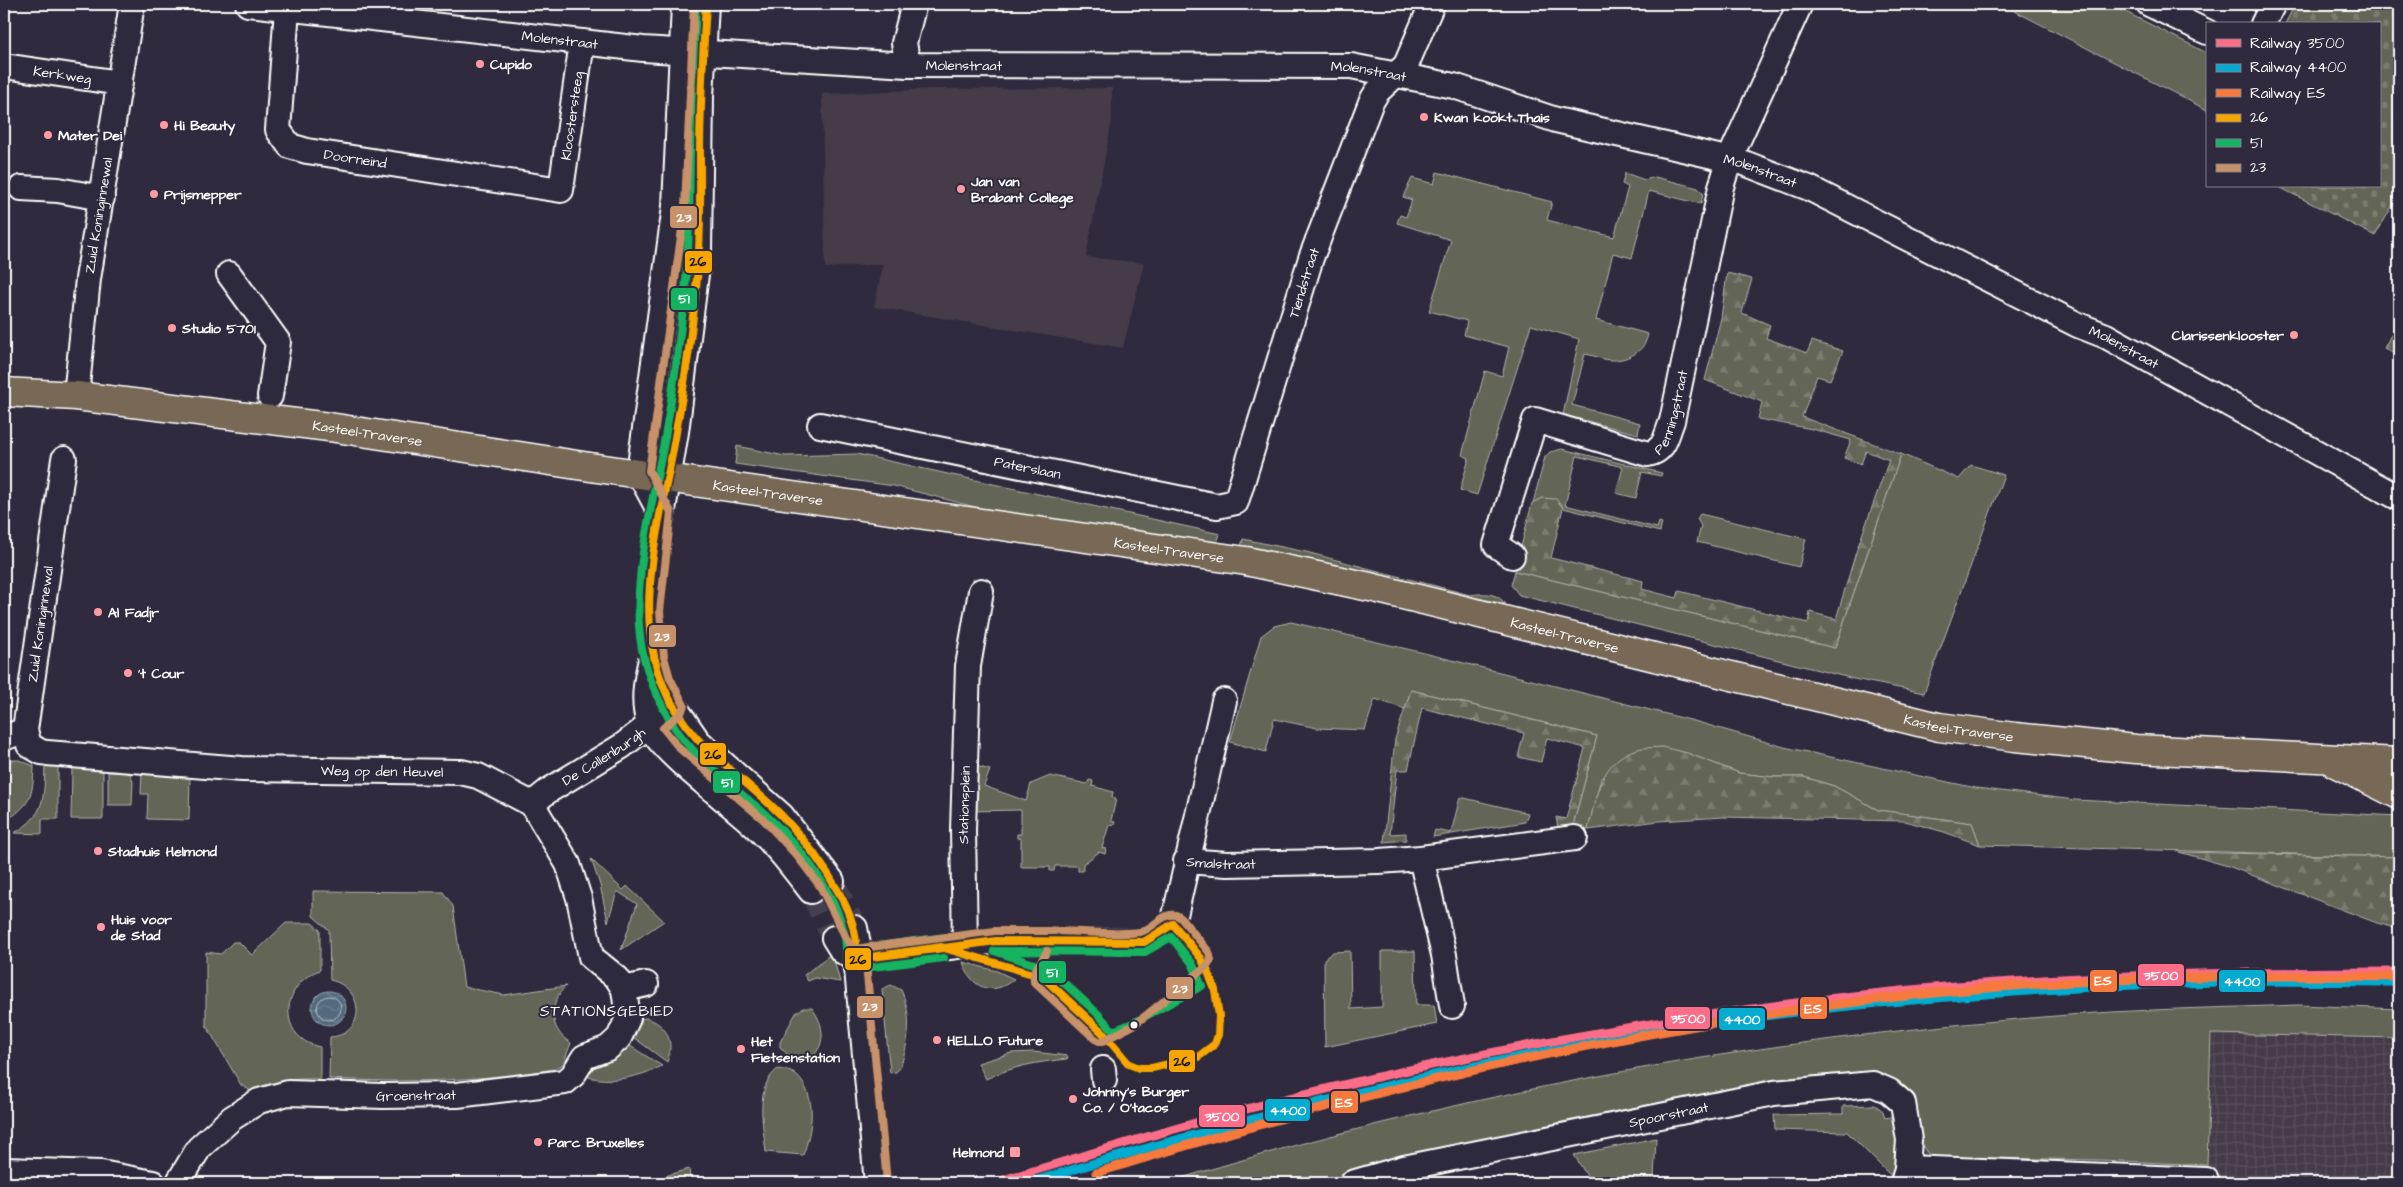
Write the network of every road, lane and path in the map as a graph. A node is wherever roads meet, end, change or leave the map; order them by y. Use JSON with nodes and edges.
{"nodes":[{"id":1,"x":132,"y":4,"type":"edge"},
{"id":2,"x":248,"y":4,"type":"edge"},
{"id":3,"x":684,"y":4,"type":"edge"},
{"id":4,"x":706,"y":4,"type":"edge"},
{"id":5,"x":914,"y":4,"type":"edge"},
{"id":6,"x":1432,"y":4,"type":"edge"},
{"id":7,"x":1800,"y":4,"type":"edge"},
{"id":8,"x":2149,"y":4,"type":"edge"},
{"id":9,"x":2273,"y":4,"type":"edge"},
{"id":10,"x":287,"y":9,"type":"junction"},
{"id":11,"x":2264,"y":22,"type":"edge"},
{"id":12,"x":2206,"y":32,"type":"edge"},
{"id":13,"x":582,"y":42,"type":"junction"},
{"id":14,"x":693,"y":51,"type":"junction"},
{"id":15,"x":908,"y":64,"type":"junction"},
{"id":16,"x":4,"y":66,"type":"edge"},
{"id":17,"x":1396,"y":74,"type":"junction"},
{"id":18,"x":120,"y":82,"type":"junction"},
{"id":19,"x":1730,"y":158,"type":"junction"},
{"id":20,"x":21,"y":188,"type":"dead end"},
{"id":21,"x":561,"y":190,"type":"joint"},
{"id":22,"x":102,"y":198,"type":"junction"},
{"id":23,"x":229,"y":274,"type":"dead end"},
{"id":24,"x":4,"y":392,"type":"edge"},
{"id":25,"x":76,"y":396,"type":"junction"},
{"id":26,"x":270,"y":396,"type":"dead end"},
{"id":27,"x":820,"y":425,"type":"dead end"},
{"id":28,"x":64,"y":459,"type":"dead end"},
{"id":29,"x":639,"y":473,"type":"junction"},
{"id":30,"x":667,"y":478,"type":"junction"},
{"id":31,"x":2399,"y":498,"type":"edge"},
{"id":32,"x":1236,"y":502,"type":"joint"},
{"id":33,"x":662,"y":514,"type":"junction"},
{"id":34,"x":1512,"y":556,"type":"dead end"},
{"id":35,"x":981,"y":591,"type":"dead end"},
{"id":36,"x":653,"y":650,"type":"junction"},
{"id":37,"x":1224,"y":701,"type":"dead end"},
{"id":38,"x":674,"y":706,"type":"junction"},
{"id":39,"x":649,"y":726,"type":"junction"},
{"id":40,"x":14,"y":734,"type":"edge"},
{"id":41,"x":2324,"y":758,"type":"junction"},
{"id":42,"x":2399,"y":762,"type":"edge"},
{"id":43,"x":2399,"y":795,"type":"edge"},
{"id":44,"x":532,"y":804,"type":"junction"},
{"id":45,"x":1575,"y":838,"type":"dead end"},
{"id":46,"x":1421,"y":858,"type":"junction"},
{"id":47,"x":1186,"y":861,"type":"junction"},
{"id":48,"x":855,"y":928,"type":"tunnel mouth"},
{"id":49,"x":834,"y":938,"type":"tunnel mouth"},
{"id":50,"x":965,"y":944,"type":"junction"},
{"id":51,"x":856,"y":959,"type":"junction"},
{"id":52,"x":1452,"y":1006,"type":"dead end"},
{"id":53,"x":4,"y":1170,"type":"edge"},
{"id":54,"x":1906,"y":1176,"type":"edge"},
{"id":55,"x":2206,"y":1180,"type":"dead end"},
{"id":56,"x":153,"y":1183,"type":"edge"},
{"id":57,"x":178,"y":1183,"type":"edge"},
{"id":58,"x":877,"y":1183,"type":"edge"},
{"id":59,"x":1352,"y":1183,"type":"edge"}],
"edges":[{"from":1,"to":18,"type":"street","name":"Zuid Koninginnewal"},
{"from":2,"to":10,"type":"street","name":"Molenstraat"},
{"from":3,"to":14,"type":"street"},
{"from":4,"to":14,"type":"street"},
{"from":5,"to":15,"type":"street"},
{"from":6,"to":17,"type":"street","name":"Tiendstraat"},
{"from":7,"to":19,"type":"street"},
{"from":8,"to":12,"type":"street"},
{"from":9,"to":11,"type":"street"},
{"from":10,"to":13,"type":"street","name":"Molenstraat"},
{"from":10,"to":21,"type":"street","name":"Doorneind"},
{"from":13,"to":14,"type":"street","name":"Molenstraat"},
{"from":13,"to":21,"type":"street","name":"Kloostersteeg"},
{"from":14,"to":15,"type":"street","name":"Molenstraat"},
{"from":14,"to":29,"type":"street"},
{"from":14,"to":30,"type":"street"},
{"from":15,"to":17,"type":"street","name":"Molenstraat"},
{"from":16,"to":18,"type":"street","name":"Kerkweg"},
{"from":17,"to":19,"type":"street","name":"Molenstraat"},
{"from":17,"to":32,"type":"street","name":"Tiendstraat"},
{"from":18,"to":22,"type":"street","name":"Zuid Koninginnewal"},
{"from":19,"to":31,"type":"street","name":"Molenstraat"},
{"from":19,"to":34,"type":"street","name":"Penningstraat"},
{"from":20,"to":22,"type":"street"},
{"from":22,"to":25,"type":"street","name":"Zuid Koninginnewal"},
{"from":23,"to":26,"type":"street"},
{"from":24,"to":25,"type":"main road","name":"Kasteel-Traverse"},
{"from":25,"to":29,"type":"main road","name":"Kasteel-Traverse"},
{"from":27,"to":32,"type":"street","name":"Paterslaan"},
{"from":28,"to":40,"type":"street","name":"Zuid Koninginnewal"},
{"from":29,"to":30,"type":"main road","name":"Kasteel-Traverse"},
{"from":29,"to":33,"type":"street"},
{"from":30,"to":33,"type":"street"},
{"from":30,"to":41,"type":"main road","name":"Kasteel-Traverse"},
{"from":33,"to":36,"type":"street"},
{"from":35,"to":50,"type":"street","name":"Stationsplein"},
{"from":36,"to":38,"type":"street"},
{"from":36,"to":39,"type":"street"},
{"from":37,"to":47,"type":"street","name":"Smalstraat"},
{"from":38,"to":39,"type":"street","name":"De Callenburgh"},
{"from":38,"to":39,"type":"street"},
{"from":39,"to":44,"type":"street","name":"De Callenburgh"},
{"from":40,"to":44,"type":"street","name":"Weg op den Heuvel"},
{"from":41,"to":42,"type":"main road","name":"Kasteel-Traverse"},
{"from":41,"to":43,"type":"main road","name":"Kasteel-Traverse"},
{"from":44,"to":57,"type":"street","name":"Groenstraat"},
{"from":45,"to":46,"type":"street","name":"Smalstraat"},
{"from":46,"to":47,"type":"street","name":"Smalstraat"},
{"from":46,"to":52,"type":"street"},
{"from":47,"to":50,"type":"street"},
{"from":48,"to":51,"type":"street"},
{"from":49,"to":51,"type":"street"},
{"from":50,"to":51,"type":"street"},
{"from":51,"to":58,"type":"street"},
{"from":53,"to":56,"type":"street"},
{"from":54,"to":55,"type":"street"},
{"from":54,"to":59,"type":"street","name":"Spoorstraat"}]}
